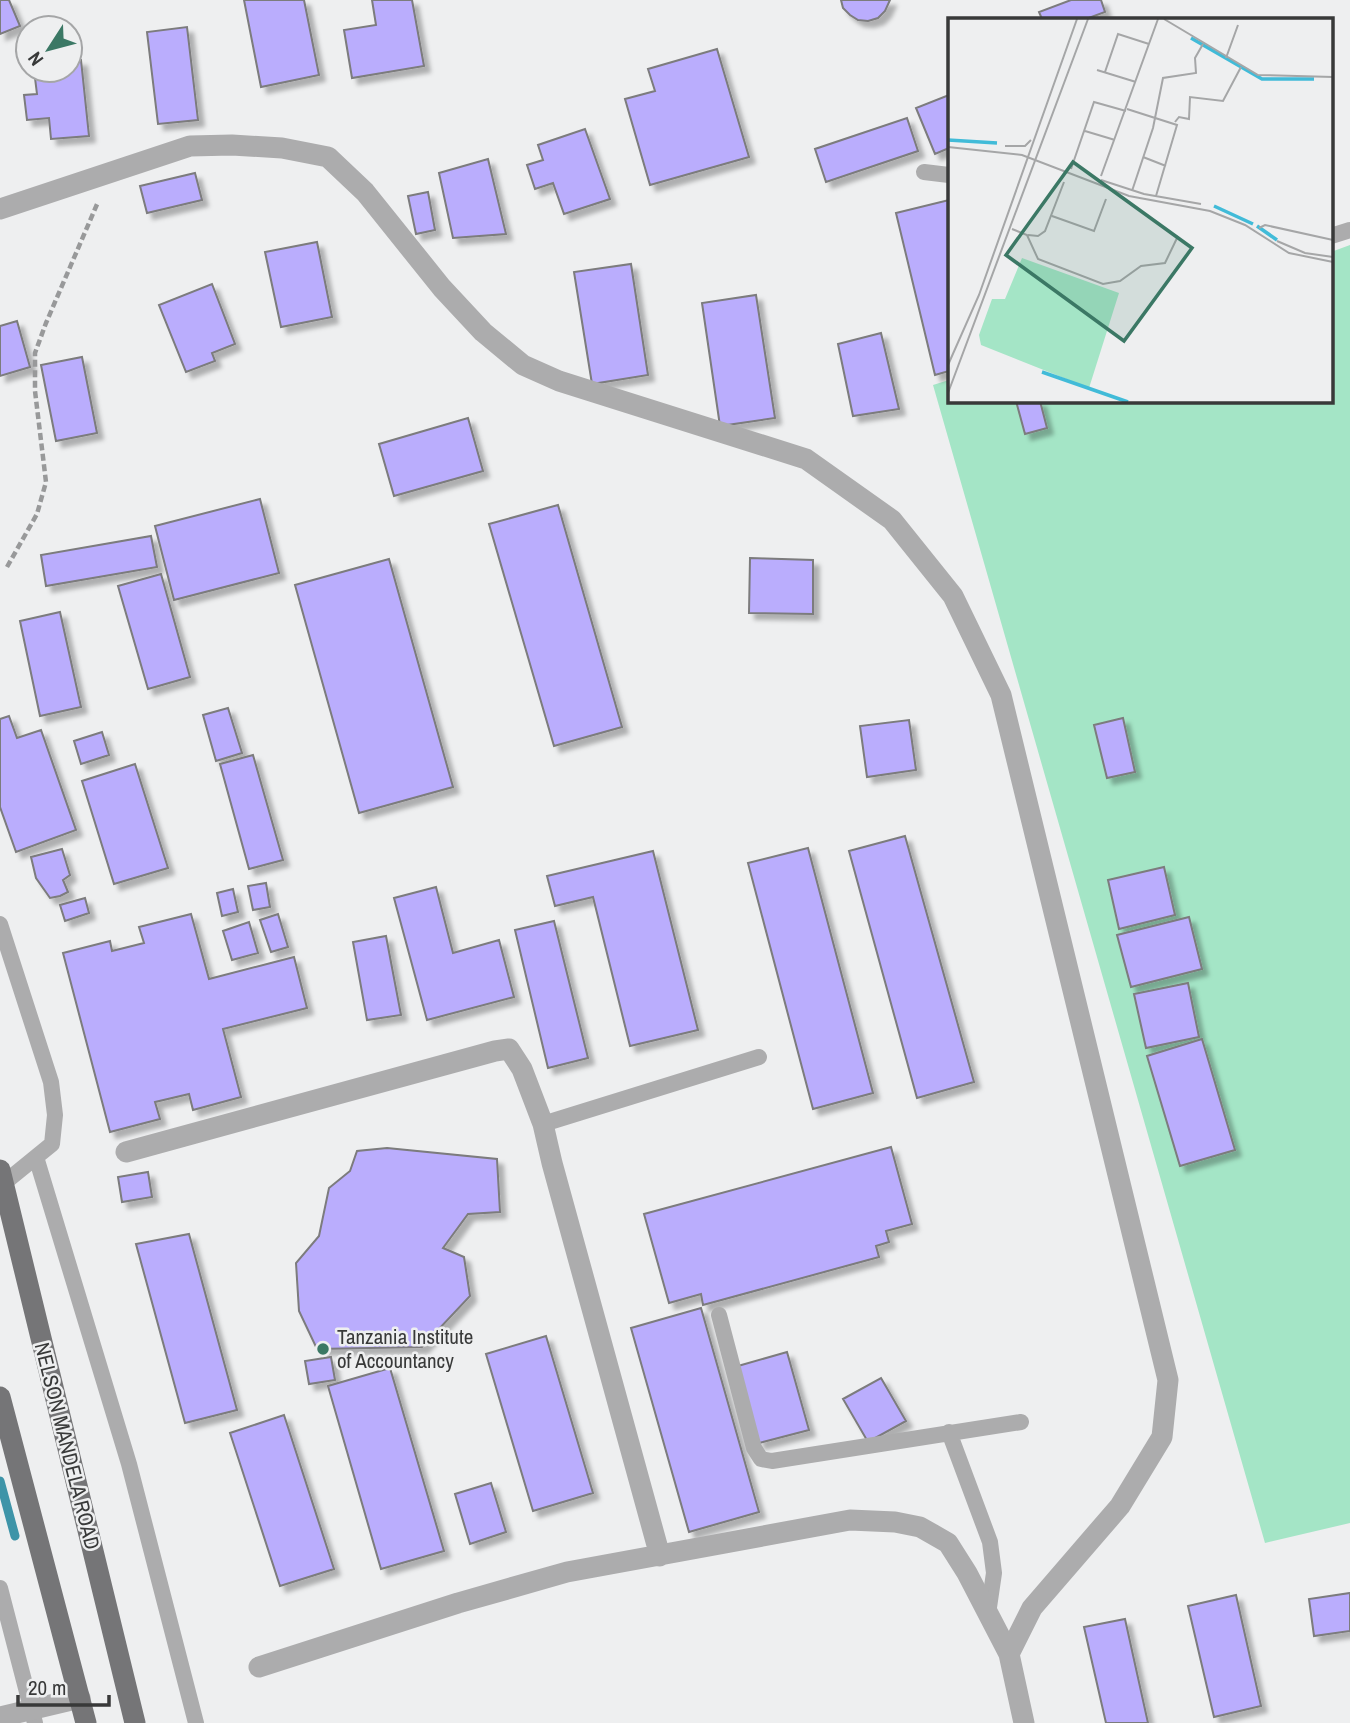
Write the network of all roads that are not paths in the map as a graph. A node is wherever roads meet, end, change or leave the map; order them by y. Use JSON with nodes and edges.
{"nodes":[{"id":1,"x":924,"y":172,"type":"dead end"},
{"id":2,"x":948,"y":175,"type":"edge"},
{"id":3,"x":0,"y":209,"type":"edge"},
{"id":4,"x":1350,"y":230,"type":"edge"},
{"id":5,"x":1332,"y":236,"type":"edge"},
{"id":6,"x":0,"y":924,"type":"edge"},
{"id":7,"x":759,"y":1056,"type":"dead end"},
{"id":8,"x":543,"y":1124,"type":"junction"},
{"id":9,"x":126,"y":1152,"type":"dead end"},
{"id":10,"x":36,"y":1157,"type":"junction"},
{"id":11,"x":2,"y":1176,"type":"edge"},
{"id":12,"x":719,"y":1315,"type":"dead end"},
{"id":13,"x":0,"y":1397,"type":"edge"},
{"id":14,"x":1021,"y":1422,"type":"dead end"},
{"id":15,"x":949,"y":1432,"type":"junction"},
{"id":16,"x":660,"y":1556,"type":"junction"},
{"id":17,"x":0,"y":1588,"type":"edge"},
{"id":18,"x":988,"y":1614,"type":"junction"},
{"id":19,"x":1009,"y":1654,"type":"junction"},
{"id":20,"x":259,"y":1667,"type":"dead end"},
{"id":21,"x":80,"y":1698,"type":"junction"},
{"id":22,"x":34,"y":1716,"type":"edge"},
{"id":23,"x":0,"y":1717,"type":"edge"},
{"id":24,"x":86,"y":1723,"type":"edge"},
{"id":25,"x":135,"y":1723,"type":"edge"},
{"id":26,"x":197,"y":1723,"type":"edge"},
{"id":27,"x":1024,"y":1723,"type":"edge"}],
"edges":[{"from":1,"to":2,"type":"lane"},
{"from":3,"to":19,"type":"street"},
{"from":4,"to":5,"type":"lane"},
{"from":6,"to":10,"type":"lane"},
{"from":7,"to":8,"type":"lane"},
{"from":8,"to":9,"type":"street"},
{"from":8,"to":16,"type":"street"},
{"from":10,"to":11,"type":"lane"},
{"from":10,"to":26,"type":"lane"},
{"from":11,"to":25,"type":"main road","name":"NELSON MANDELA ROAD"},
{"from":12,"to":15,"type":"lane"},
{"from":13,"to":21,"type":"main road"},
{"from":14,"to":15,"type":"lane"},
{"from":15,"to":18,"type":"lane"},
{"from":16,"to":18,"type":"street"},
{"from":16,"to":20,"type":"street"},
{"from":17,"to":22,"type":"lane"},
{"from":18,"to":19,"type":"street"},
{"from":19,"to":27,"type":"street"},
{"from":21,"to":22,"type":"street"},
{"from":21,"to":24,"type":"main road"},
{"from":22,"to":23,"type":"street"}]}
